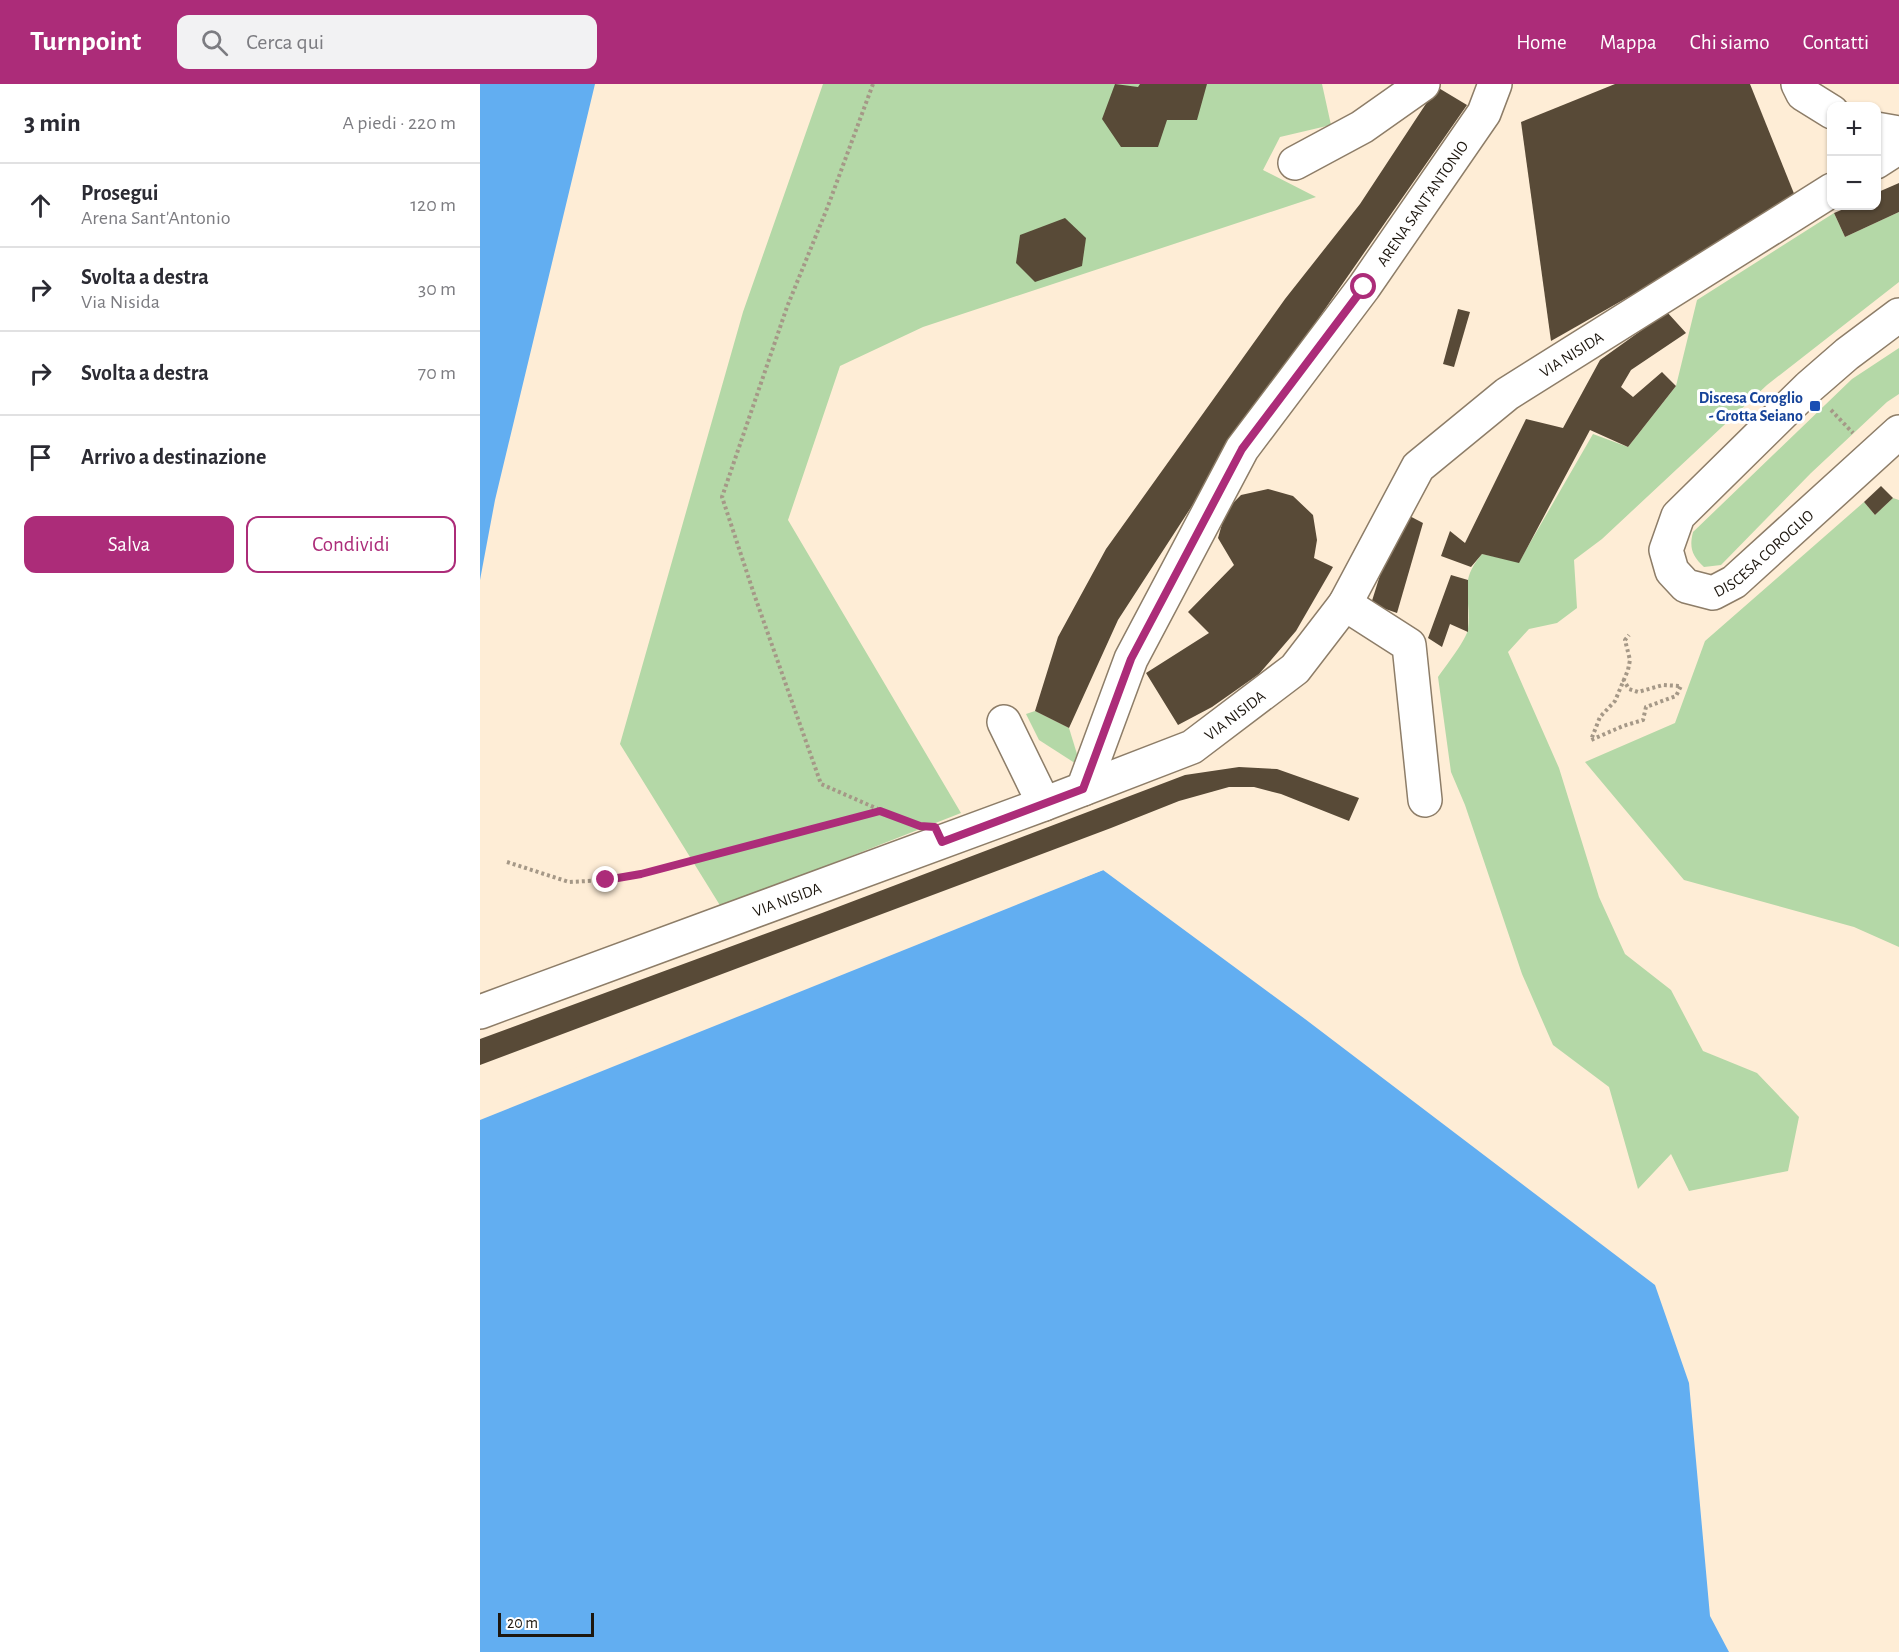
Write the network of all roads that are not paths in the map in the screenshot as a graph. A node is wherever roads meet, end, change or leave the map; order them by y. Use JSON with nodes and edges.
{"nodes":[{"id":1,"x":1423,"y":84,"type":"edge"},
{"id":2,"x":1495,"y":84,"type":"edge"},
{"id":3,"x":1798,"y":84,"type":"edge"},
{"id":4,"x":1827,"y":109,"type":"edge"},
{"id":5,"x":1881,"y":130,"type":"edge"},
{"id":6,"x":1899,"y":134,"type":"edge"},
{"id":7,"x":1899,"y":147,"type":"edge"},
{"id":8,"x":1881,"y":159,"type":"edge"},
{"id":9,"x":1295,"y":163,"type":"dead end"},
{"id":10,"x":1827,"y":193,"type":"edge"},
{"id":11,"x":1899,"y":315,"type":"edge"},
{"id":12,"x":1899,"y":432,"type":"edge"},
{"id":13,"x":1345,"y":604,"type":"junction"},
{"id":14,"x":1004,"y":722,"type":"dead end"},
{"id":15,"x":1083,"y":789,"type":"junction"},
{"id":16,"x":1425,"y":800,"type":"dead end"},
{"id":17,"x":1044,"y":804,"type":"junction"},
{"id":18,"x":480,"y":1012,"type":"edge"}],
"edges":[{"from":1,"to":9,"type":"street"},
{"from":2,"to":15,"type":"street","name":"ARENA SANT'ANTONIO"},
{"from":3,"to":4,"type":"street"},
{"from":5,"to":6,"type":"street"},
{"from":7,"to":8,"type":"street"},
{"from":10,"to":13,"type":"street","name":"VIA NISIDA"},
{"from":11,"to":12,"type":"street","name":"DISCESA COROGLIO"},
{"from":13,"to":15,"type":"street","name":"VIA NISIDA"},
{"from":13,"to":16,"type":"street"},
{"from":14,"to":17,"type":"street"},
{"from":15,"to":17,"type":"street","name":"VIA NISIDA"},
{"from":17,"to":18,"type":"street","name":"VIA NISIDA"}]}
